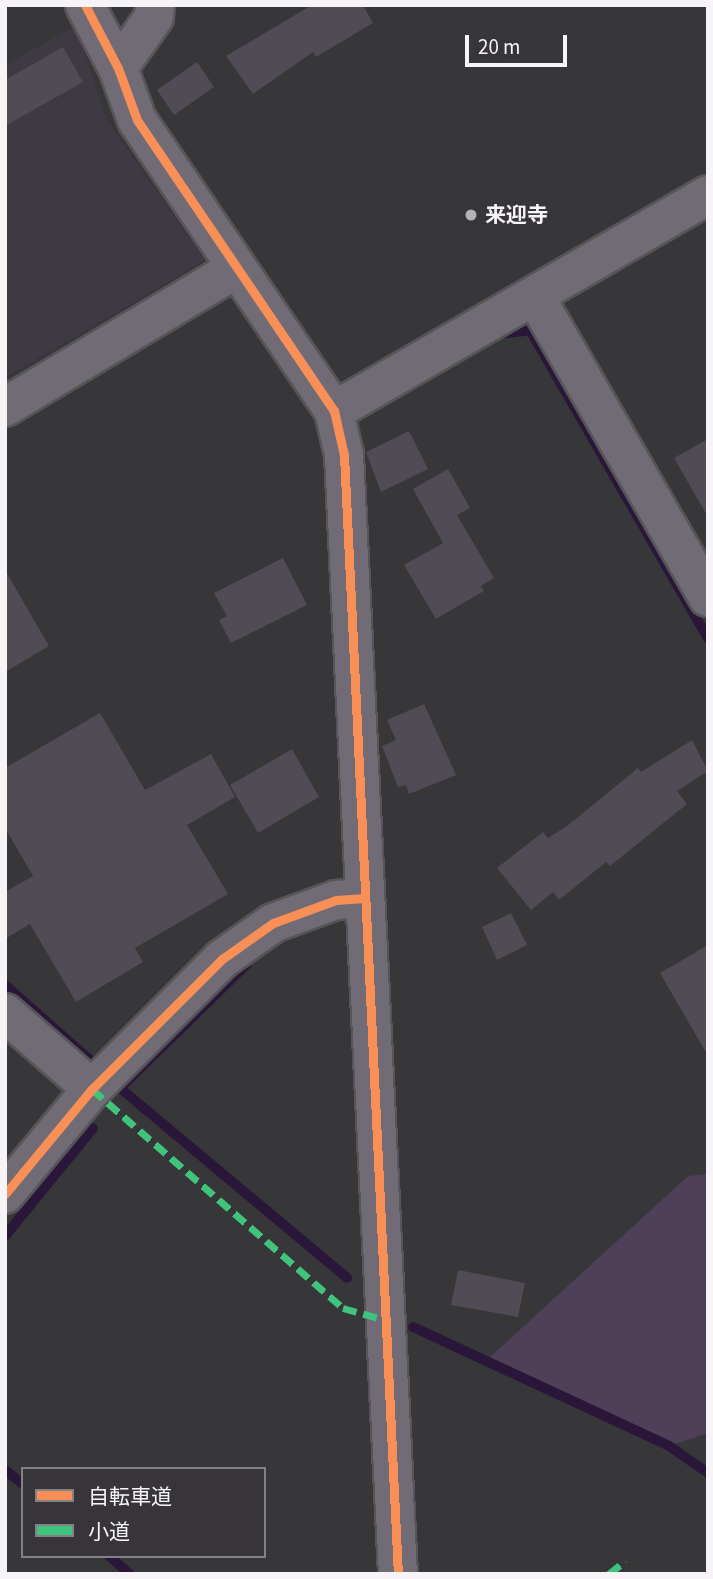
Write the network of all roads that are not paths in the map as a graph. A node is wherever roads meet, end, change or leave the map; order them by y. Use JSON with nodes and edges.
{"nodes":[{"id":1,"x":85,"y":5,"type":"edge"},
{"id":2,"x":155,"y":5,"type":"edge"},
{"id":3,"x":118,"y":68,"type":"junction"},
{"id":4,"x":708,"y":195,"type":"edge"},
{"id":5,"x":237,"y":268,"type":"junction"},
{"id":6,"x":536,"y":298,"type":"junction"},
{"id":7,"x":5,"y":407,"type":"edge"},
{"id":8,"x":334,"y":411,"type":"junction"},
{"id":9,"x":708,"y":597,"type":"edge"},
{"id":10,"x":365,"y":898,"type":"junction"},
{"id":11,"x":5,"y":1013,"type":"edge"},
{"id":12,"x":92,"y":1089,"type":"junction"},
{"id":13,"x":5,"y":1194,"type":"edge"},
{"id":14,"x":398,"y":1574,"type":"edge"}],
"edges":[{"from":1,"to":3,"type":"street"},
{"from":2,"to":3,"type":"street"},
{"from":3,"to":5,"type":"street"},
{"from":4,"to":6,"type":"street"},
{"from":5,"to":7,"type":"street"},
{"from":5,"to":8,"type":"street"},
{"from":6,"to":8,"type":"street"},
{"from":6,"to":9,"type":"street"},
{"from":8,"to":10,"type":"street"},
{"from":10,"to":12,"type":"street"},
{"from":10,"to":14,"type":"street"},
{"from":11,"to":12,"type":"street"},
{"from":12,"to":13,"type":"street"}]}
